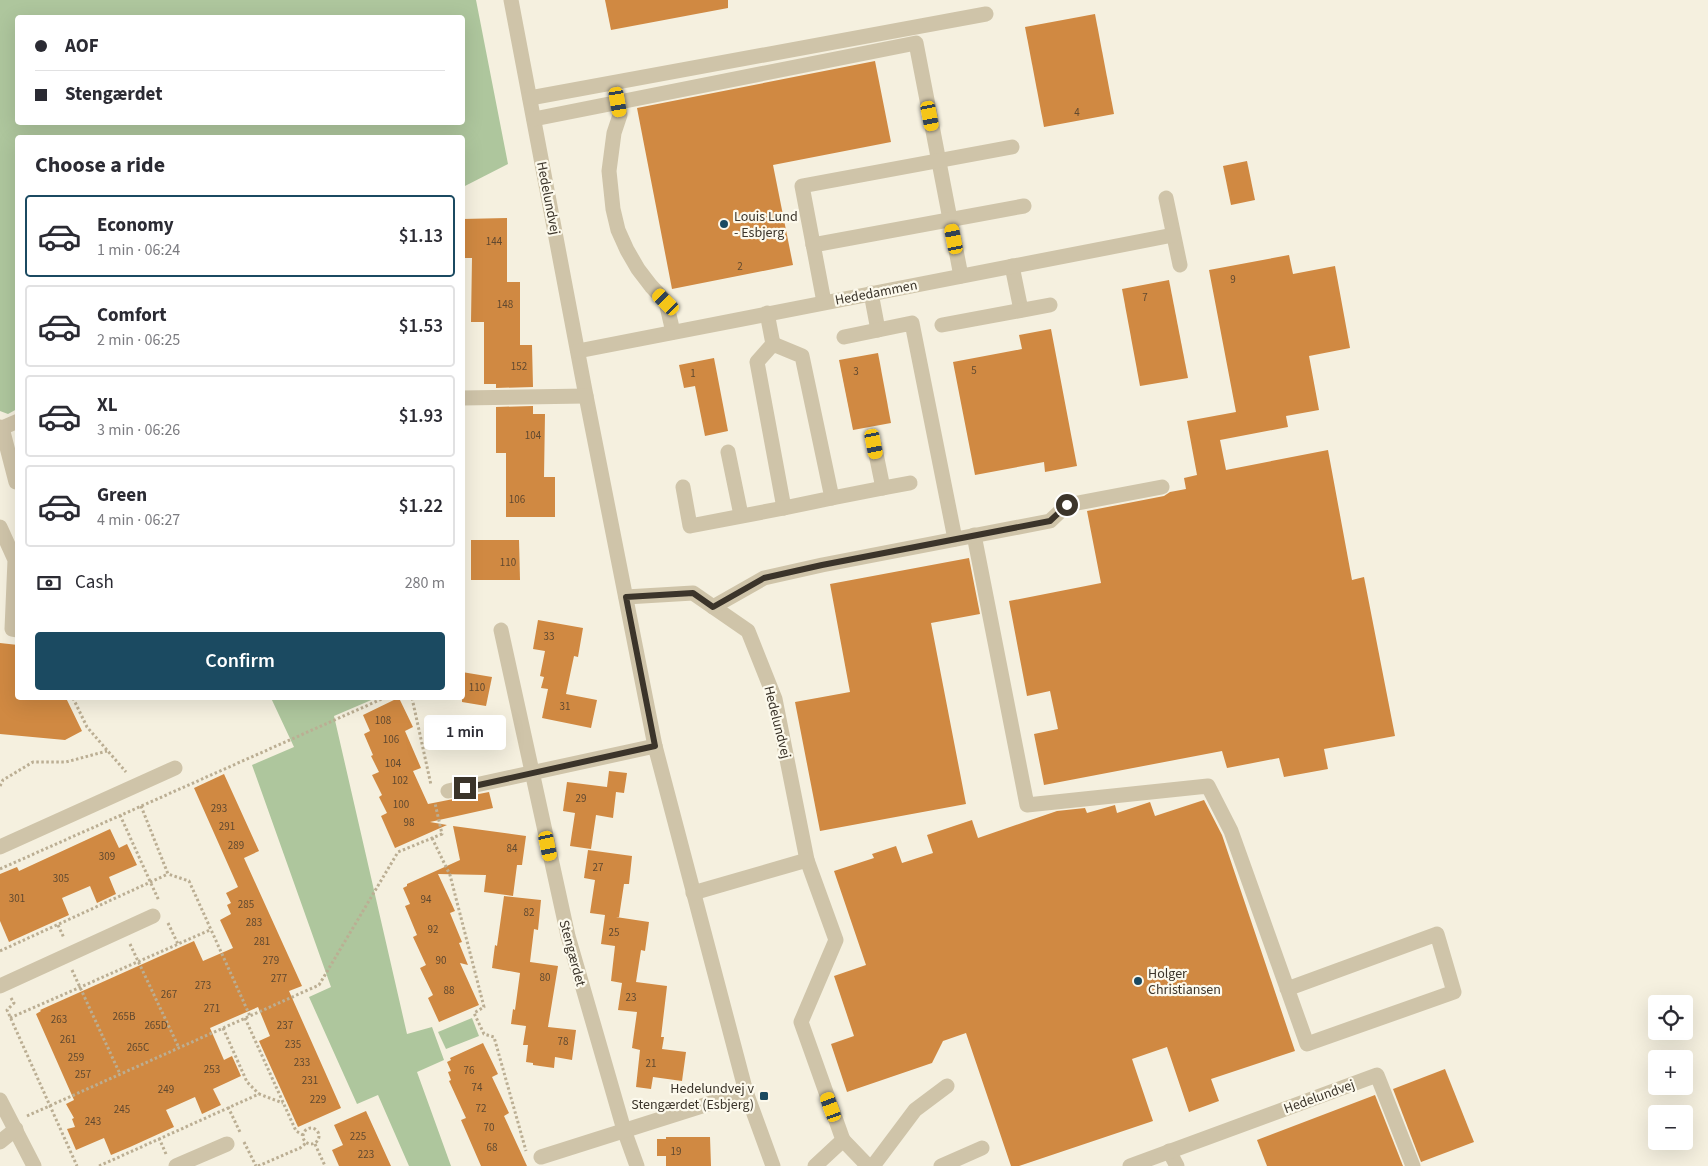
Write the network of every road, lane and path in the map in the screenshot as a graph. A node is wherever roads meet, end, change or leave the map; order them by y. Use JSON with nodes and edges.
{"nodes":[{"id":1,"x":511,"y":0,"type":"edge"},
{"id":2,"x":986,"y":14,"type":"dead end"},
{"id":3,"x":530,"y":98,"type":"junction"},
{"id":4,"x":618,"y":102,"type":"junction"},
{"id":5,"x":534,"y":119,"type":"junction"},
{"id":6,"x":1012,"y":147,"type":"dead end"},
{"id":7,"x":939,"y":160,"type":"junction"},
{"id":8,"x":1166,"y":198,"type":"dead end"},
{"id":9,"x":1024,"y":206,"type":"dead end"},
{"id":10,"x":951,"y":220,"type":"junction"},
{"id":11,"x":1173,"y":234,"type":"junction"},
{"id":12,"x":813,"y":246,"type":"junction"},
{"id":13,"x":1180,"y":265,"type":"dead end"},
{"id":14,"x":1012,"y":266,"type":"junction"},
{"id":15,"x":961,"y":276,"type":"junction"},
{"id":16,"x":871,"y":293,"type":"junction"},
{"id":17,"x":824,"y":302,"type":"junction"},
{"id":18,"x":1050,"y":305,"type":"dead end"},
{"id":19,"x":1021,"y":310,"type":"junction"},
{"id":20,"x":767,"y":313,"type":"junction"},
{"id":21,"x":942,"y":325,"type":"dead end"},
{"id":22,"x":878,"y":330,"type":"junction"},
{"id":23,"x":673,"y":332,"type":"junction"},
{"id":24,"x":844,"y":337,"type":"dead end"},
{"id":25,"x":772,"y":344,"type":"junction"},
{"id":26,"x":578,"y":351,"type":"junction"},
{"id":27,"x":586,"y":396,"type":"junction"},
{"id":28,"x":465,"y":398,"type":"edge"},
{"id":29,"x":15,"y":422,"type":"edge"},
{"id":30,"x":1,"y":427,"type":"edge"},
{"id":31,"x":874,"y":444,"type":"dead end"},
{"id":32,"x":728,"y":452,"type":"dead end"},
{"id":33,"x":15,"y":478,"type":"edge"},
{"id":34,"x":910,"y":483,"type":"dead end"},
{"id":35,"x":683,"y":487,"type":"dead end"},
{"id":36,"x":1162,"y":487,"type":"dead end"},
{"id":37,"x":883,"y":488,"type":"junction"},
{"id":38,"x":832,"y":498,"type":"junction"},
{"id":39,"x":784,"y":508,"type":"junction"},
{"id":40,"x":741,"y":515,"type":"junction"},
{"id":41,"x":0,"y":527,"type":"edge"},
{"id":42,"x":974,"y":535,"type":"junction"},
{"id":43,"x":954,"y":539,"type":"junction"},
{"id":44,"x":15,"y":560,"type":"edge"},
{"id":45,"x":15,"y":560,"type":"edge"},
{"id":46,"x":626,"y":597,"type":"junction"},
{"id":47,"x":713,"y":607,"type":"junction"},
{"id":48,"x":15,"y":630,"type":"edge"},
{"id":49,"x":501,"y":630,"type":"dead end"},
{"id":50,"x":74,"y":700,"type":"edge"},
{"id":51,"x":380,"y":700,"type":"edge"},
{"id":52,"x":412,"y":700,"type":"edge"},
{"id":53,"x":655,"y":746,"type":"junction"},
{"id":54,"x":107,"y":751,"type":"junction"},
{"id":55,"x":175,"y":768,"type":"dead end"},
{"id":56,"x":532,"y":773,"type":"junction"},
{"id":57,"x":138,"y":785,"type":"junction"},
{"id":58,"x":0,"y":786,"type":"edge"},
{"id":59,"x":448,"y":791,"type":"dead end"},
{"id":60,"x":433,"y":793,"type":"dead end"},
{"id":61,"x":435,"y":801,"type":"dead end"},
{"id":62,"x":141,"y":806,"type":"junction"},
{"id":63,"x":120,"y":815,"type":"junction"},
{"id":64,"x":432,"y":838,"type":"junction"},
{"id":65,"x":0,"y":847,"type":"edge"},
{"id":66,"x":807,"y":860,"type":"junction"},
{"id":67,"x":0,"y":869,"type":"edge"},
{"id":68,"x":168,"y":874,"type":"junction"},
{"id":69,"x":151,"y":882,"type":"junction"},
{"id":70,"x":693,"y":893,"type":"junction"},
{"id":71,"x":160,"y":913,"type":"junction"},
{"id":72,"x":123,"y":930,"type":"junction"},
{"id":73,"x":210,"y":930,"type":"junction"},
{"id":74,"x":178,"y":944,"type":"junction"},
{"id":75,"x":0,"y":951,"type":"edge"},
{"id":76,"x":65,"y":956,"type":"junction"},
{"id":77,"x":138,"y":961,"type":"junction"},
{"id":78,"x":2,"y":985,"type":"edge"},
{"id":79,"x":80,"y":987,"type":"junction"},
{"id":80,"x":1287,"y":989,"type":"junction"},
{"id":81,"x":250,"y":1016,"type":"junction"},
{"id":82,"x":10,"y":1018,"type":"junction"},
{"id":83,"x":245,"y":1018,"type":"junction"},
{"id":84,"x":223,"y":1028,"type":"junction"},
{"id":85,"x":179,"y":1048,"type":"junction"},
{"id":86,"x":120,"y":1074,"type":"junction"},
{"id":87,"x":947,"y":1086,"type":"dead end"},
{"id":88,"x":746,"y":1092,"type":"junction"},
{"id":89,"x":259,"y":1094,"type":"junction"},
{"id":90,"x":0,"y":1100,"type":"edge"},
{"id":91,"x":283,"y":1103,"type":"junction"},
{"id":92,"x":50,"y":1105,"type":"junction"},
{"id":93,"x":14,"y":1126,"type":"junction"},
{"id":94,"x":624,"y":1130,"type":"junction"},
{"id":95,"x":303,"y":1135,"type":"junction"},
{"id":96,"x":843,"y":1140,"type":"junction"},
{"id":97,"x":0,"y":1142,"type":"edge"},
{"id":98,"x":306,"y":1143,"type":"junction"},
{"id":99,"x":227,"y":1144,"type":"dead end"},
{"id":100,"x":315,"y":1144,"type":"junction"},
{"id":101,"x":982,"y":1148,"type":"dead end"},
{"id":102,"x":1170,"y":1150,"type":"junction"},
{"id":103,"x":534,"y":1156,"type":"joint"},
{"id":104,"x":34,"y":1166,"type":"edge"},
{"id":105,"x":77,"y":1166,"type":"edge"},
{"id":106,"x":99,"y":1166,"type":"edge"},
{"id":107,"x":176,"y":1166,"type":"edge"},
{"id":108,"x":258,"y":1166,"type":"edge"},
{"id":109,"x":325,"y":1166,"type":"edge"},
{"id":110,"x":637,"y":1166,"type":"edge"},
{"id":111,"x":773,"y":1166,"type":"edge"},
{"id":112,"x":816,"y":1166,"type":"edge"},
{"id":113,"x":868,"y":1166,"type":"edge"},
{"id":114,"x":873,"y":1166,"type":"edge"},
{"id":115,"x":941,"y":1166,"type":"edge"},
{"id":116,"x":1130,"y":1166,"type":"edge"},
{"id":117,"x":1177,"y":1166,"type":"edge"},
{"id":118,"x":1413,"y":1166,"type":"edge"}],
"edges":[{"from":1,"to":3,"type":"street","name":"Hedelundvej"},
{"from":2,"to":3,"type":"street"},
{"from":3,"to":5,"type":"street","name":"Hedelundvej"},
{"from":4,"to":5,"type":"street"},
{"from":4,"to":7,"type":"street"},
{"from":4,"to":23,"type":"street"},
{"from":5,"to":26,"type":"street","name":"Hedelundvej"},
{"from":6,"to":7,"type":"street"},
{"from":7,"to":10,"type":"street"},
{"from":7,"to":12,"type":"street"},
{"from":8,"to":11,"type":"street"},
{"from":9,"to":10,"type":"street"},
{"from":10,"to":12,"type":"street"},
{"from":10,"to":15,"type":"street"},
{"from":11,"to":13,"type":"street"},
{"from":11,"to":14,"type":"street","name":"Hededammen"},
{"from":12,"to":17,"type":"street"},
{"from":14,"to":15,"type":"street","name":"Hededammen"},
{"from":14,"to":19,"type":"street"},
{"from":15,"to":16,"type":"street","name":"Hededammen"},
{"from":16,"to":17,"type":"street","name":"Hededammen"},
{"from":16,"to":22,"type":"street"},
{"from":17,"to":20,"type":"street","name":"Hededammen"},
{"from":18,"to":19,"type":"street"},
{"from":19,"to":21,"type":"street"},
{"from":20,"to":23,"type":"street","name":"Hededammen"},
{"from":20,"to":25,"type":"street"},
{"from":22,"to":24,"type":"street"},
{"from":22,"to":43,"type":"street"},
{"from":23,"to":26,"type":"street","name":"Hededammen"},
{"from":25,"to":38,"type":"street"},
{"from":25,"to":39,"type":"street"},
{"from":26,"to":27,"type":"street","name":"Hedelundvej"},
{"from":27,"to":28,"type":"street"},
{"from":27,"to":46,"type":"street","name":"Hedelundvej"},
{"from":29,"to":30,"type":"street"},
{"from":30,"to":33,"type":"street"},
{"from":31,"to":37,"type":"street"},
{"from":32,"to":40,"type":"street"},
{"from":34,"to":37,"type":"street"},
{"from":35,"to":40,"type":"street"},
{"from":36,"to":42,"type":"street"},
{"from":37,"to":38,"type":"street"},
{"from":38,"to":39,"type":"street"},
{"from":39,"to":40,"type":"street"},
{"from":41,"to":45,"type":"street"},
{"from":42,"to":43,"type":"street"},
{"from":42,"to":80,"type":"street"},
{"from":43,"to":47,"type":"street"},
{"from":44,"to":48,"type":"street"},
{"from":46,"to":47,"type":"street","name":"Hedelundvej"},
{"from":46,"to":53,"type":"street","name":"Hedelundvej"},
{"from":47,"to":66,"type":"street","name":"Hedelundvej"},
{"from":49,"to":56,"type":"street","name":"Stengærdet"},
{"from":50,"to":54,"type":"path"},
{"from":51,"to":62,"type":"path"},
{"from":52,"to":60,"type":"path"},
{"from":53,"to":56,"type":"street"},
{"from":53,"to":70,"type":"street","name":"Hedelundvej"},
{"from":54,"to":57,"type":"path"},
{"from":54,"to":58,"type":"path"},
{"from":55,"to":57,"type":"street"},
{"from":56,"to":59,"type":"street"},
{"from":56,"to":94,"type":"street","name":"Stengærdet"},
{"from":57,"to":65,"type":"street"},
{"from":61,"to":64,"type":"path"},
{"from":62,"to":63,"type":"path"},
{"from":62,"to":68,"type":"path"},
{"from":63,"to":67,"type":"path"},
{"from":63,"to":69,"type":"path"},
{"from":64,"to":81,"type":"path"},
{"from":64,"to":103,"type":"path"},
{"from":66,"to":70,"type":"street"},
{"from":66,"to":96,"type":"street","name":"Hedelundvej"},
{"from":68,"to":69,"type":"path"},
{"from":68,"to":73,"type":"path"},
{"from":69,"to":71,"type":"path"},
{"from":69,"to":75,"type":"path"},
{"from":70,"to":88,"type":"street","name":"Hedelundvej"},
{"from":71,"to":72,"type":"street"},
{"from":71,"to":74,"type":"path"},
{"from":72,"to":76,"type":"street"},
{"from":72,"to":77,"type":"path"},
{"from":73,"to":74,"type":"path"},
{"from":73,"to":81,"type":"path"},
{"from":74,"to":77,"type":"path"},
{"from":76,"to":78,"type":"street"},
{"from":76,"to":79,"type":"path"},
{"from":77,"to":79,"type":"path"},
{"from":77,"to":85,"type":"path"},
{"from":78,"to":82,"type":"path"},
{"from":79,"to":82,"type":"path"},
{"from":79,"to":86,"type":"path"},
{"from":80,"to":80,"type":"street"},
{"from":81,"to":83,"type":"path"},
{"from":82,"to":92,"type":"path"},
{"from":83,"to":84,"type":"path"},
{"from":83,"to":91,"type":"path"},
{"from":84,"to":85,"type":"path"},
{"from":84,"to":89,"type":"path"},
{"from":85,"to":86,"type":"path"},
{"from":86,"to":92,"type":"path"},
{"from":87,"to":114,"type":"street"},
{"from":88,"to":94,"type":"street"},
{"from":88,"to":111,"type":"street","name":"Hedelundvej"},
{"from":89,"to":91,"type":"path"},
{"from":89,"to":106,"type":"path"},
{"from":90,"to":93,"type":"street"},
{"from":91,"to":95,"type":"path"},
{"from":92,"to":93,"type":"path"},
{"from":92,"to":105,"type":"path"},
{"from":93,"to":97,"type":"street"},
{"from":93,"to":104,"type":"street"},
{"from":94,"to":103,"type":"street"},
{"from":94,"to":110,"type":"street","name":"Stengærdet"},
{"from":95,"to":98,"type":"path"},
{"from":95,"to":100,"type":"path"},
{"from":96,"to":112,"type":"street"},
{"from":96,"to":113,"type":"street"},
{"from":98,"to":100,"type":"path"},
{"from":98,"to":108,"type":"path"},
{"from":99,"to":107,"type":"street"},
{"from":100,"to":109,"type":"path"},
{"from":101,"to":115,"type":"street"},
{"from":102,"to":116,"type":"street","name":"Hedelundvej"},
{"from":102,"to":117,"type":"street"},
{"from":102,"to":118,"type":"street","name":"Hedelundvej"}]}
